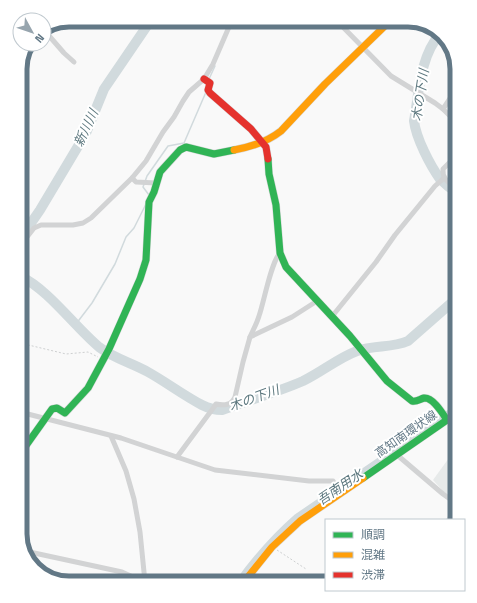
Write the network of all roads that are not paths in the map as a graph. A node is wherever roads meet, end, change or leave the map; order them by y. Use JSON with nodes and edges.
{"nodes":[{"id":1,"x":229,"y":27,"type":"edge"},
{"id":2,"x":343,"y":27,"type":"edge"},
{"id":3,"x":384,"y":27,"type":"edge"},
{"id":4,"x":52,"y":39,"type":"edge"},
{"id":5,"x":364,"y":47,"type":"junction"},
{"id":6,"x":74,"y":62,"type":"dead end"},
{"id":7,"x":206,"y":81,"type":"junction"},
{"id":8,"x":450,"y":98,"type":"edge"},
{"id":9,"x":443,"y":109,"type":"junction"},
{"id":10,"x":450,"y":116,"type":"edge"},
{"id":11,"x":263,"y":143,"type":"junction"},
{"id":12,"x":450,"y":162,"type":"edge"},
{"id":13,"x":132,"y":178,"type":"junction"},
{"id":14,"x":442,"y":180,"type":"junction"},
{"id":15,"x":156,"y":183,"type":"junction"},
{"id":16,"x":450,"y":185,"type":"edge"},
{"id":17,"x":27,"y":237,"type":"edge"},
{"id":18,"x":280,"y":253,"type":"junction"},
{"id":19,"x":316,"y":301,"type":"junction"},
{"id":20,"x":330,"y":316,"type":"junction"},
{"id":21,"x":250,"y":337,"type":"junction"},
{"id":22,"x":27,"y":414,"type":"edge"},
{"id":23,"x":450,"y":416,"type":"edge"},
{"id":24,"x":446,"y":417,"type":"junction"},
{"id":25,"x":44,"y":418,"type":"junction"},
{"id":26,"x":111,"y":436,"type":"junction"},
{"id":27,"x":27,"y":444,"type":"edge"},
{"id":28,"x":396,"y":454,"type":"junction"},
{"id":29,"x":177,"y":457,"type":"junction"},
{"id":30,"x":338,"y":490,"type":"junction"},
{"id":31,"x":450,"y":499,"type":"edge"},
{"id":32,"x":31,"y":551,"type":"edge"},
{"id":33,"x":132,"y":576,"type":"edge"},
{"id":34,"x":145,"y":576,"type":"edge"},
{"id":35,"x":249,"y":576,"type":"edge"}],
"edges":[{"from":1,"to":7,"type":"street"},
{"from":2,"to":5,"type":"street"},
{"from":3,"to":5,"type":"street"},
{"from":4,"to":6,"type":"street"},
{"from":5,"to":9,"type":"street"},
{"from":5,"to":11,"type":"street"},
{"from":7,"to":11,"type":"street"},
{"from":7,"to":13,"type":"street"},
{"from":8,"to":9,"type":"street"},
{"from":9,"to":10,"type":"street"},
{"from":11,"to":15,"type":"street"},
{"from":11,"to":18,"type":"street"},
{"from":12,"to":14,"type":"street"},
{"from":13,"to":15,"type":"street"},
{"from":13,"to":17,"type":"street"},
{"from":14,"to":16,"type":"street"},
{"from":14,"to":20,"type":"street"},
{"from":15,"to":25,"type":"street"},
{"from":18,"to":19,"type":"street"},
{"from":18,"to":21,"type":"street"},
{"from":19,"to":20,"type":"street"},
{"from":19,"to":21,"type":"street"},
{"from":20,"to":24,"type":"street"},
{"from":21,"to":29,"type":"street"},
{"from":22,"to":25,"type":"street"},
{"from":23,"to":24,"type":"street","name":"高知南環状線"},
{"from":24,"to":28,"type":"street","name":"高知南環状線"},
{"from":25,"to":26,"type":"street"},
{"from":25,"to":27,"type":"street"},
{"from":26,"to":29,"type":"street"},
{"from":26,"to":34,"type":"street"},
{"from":28,"to":30,"type":"street","name":"高知南環状線"},
{"from":28,"to":31,"type":"street"},
{"from":29,"to":30,"type":"street"},
{"from":30,"to":35,"type":"street","name":"高知南環状線"},
{"from":32,"to":33,"type":"street"}]}
